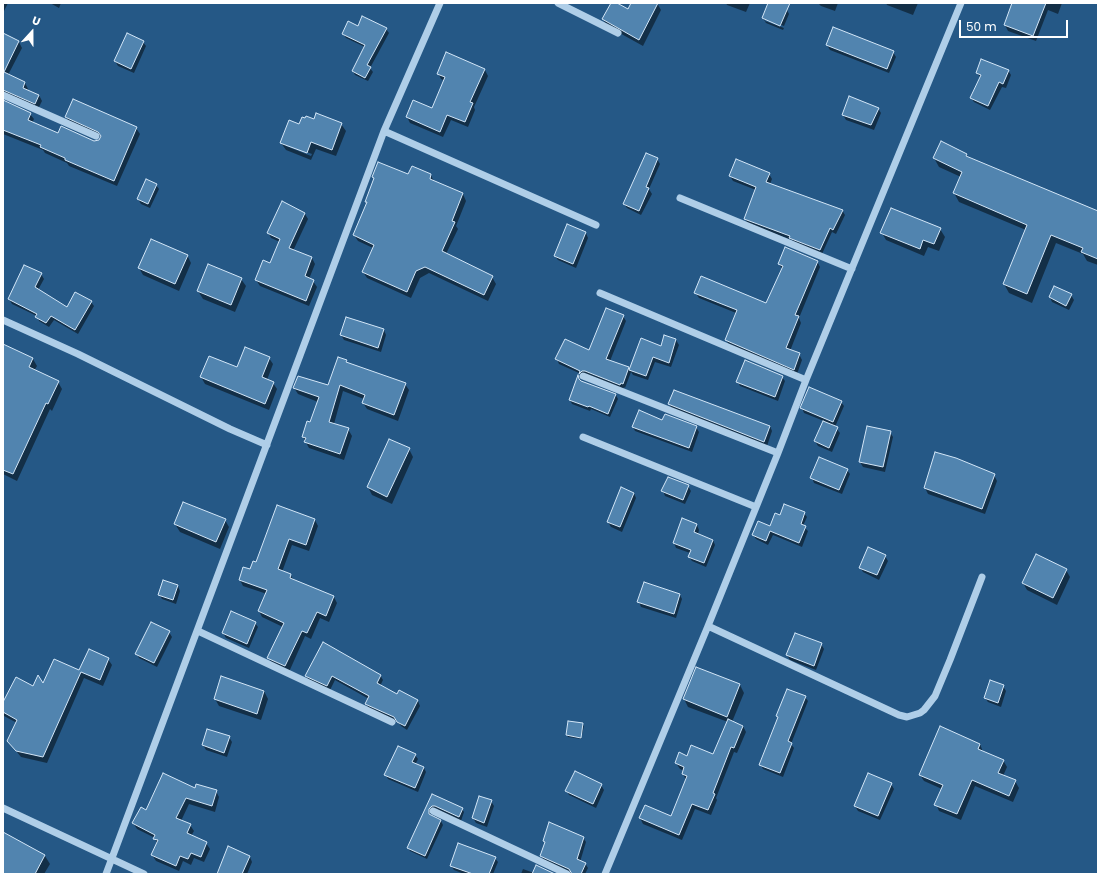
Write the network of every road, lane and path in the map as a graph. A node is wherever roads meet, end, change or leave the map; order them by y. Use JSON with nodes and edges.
{"nodes":[{"id":1,"x":440,"y":3,"type":"edge"},
{"id":2,"x":558,"y":3,"type":"edge"},
{"id":3,"x":961,"y":3,"type":"edge"},
{"id":4,"x":618,"y":34,"type":"dead end"},
{"id":5,"x":3,"y":95,"type":"edge"},
{"id":6,"x":384,"y":131,"type":"junction"},
{"id":7,"x":96,"y":136,"type":"dead end"},
{"id":8,"x":680,"y":198,"type":"dead end"},
{"id":9,"x":596,"y":225,"type":"dead end"},
{"id":10,"x":852,"y":269,"type":"junction"},
{"id":11,"x":600,"y":293,"type":"dead end"},
{"id":12,"x":3,"y":320,"type":"edge"},
{"id":13,"x":583,"y":376,"type":"dead end"},
{"id":14,"x":806,"y":380,"type":"junction"},
{"id":15,"x":584,"y":437,"type":"dead end"},
{"id":16,"x":267,"y":445,"type":"junction"},
{"id":17,"x":778,"y":453,"type":"junction"},
{"id":18,"x":756,"y":507,"type":"junction"},
{"id":19,"x":982,"y":577,"type":"dead end"},
{"id":20,"x":708,"y":626,"type":"junction"},
{"id":21,"x":198,"y":631,"type":"junction"},
{"id":22,"x":392,"y":722,"type":"dead end"},
{"id":23,"x":3,"y":808,"type":"edge"},
{"id":24,"x":433,"y":811,"type":"dead end"},
{"id":25,"x":112,"y":859,"type":"junction"},
{"id":26,"x":106,"y":874,"type":"edge"},
{"id":27,"x":144,"y":874,"type":"edge"},
{"id":28,"x":567,"y":874,"type":"edge"},
{"id":29,"x":606,"y":874,"type":"edge"}],
"edges":[{"from":1,"to":6,"type":"street"},
{"from":2,"to":4,"type":"street"},
{"from":3,"to":10,"type":"street"},
{"from":5,"to":7,"type":"street"},
{"from":6,"to":9,"type":"street"},
{"from":6,"to":16,"type":"street"},
{"from":8,"to":10,"type":"street"},
{"from":10,"to":14,"type":"street"},
{"from":11,"to":14,"type":"street"},
{"from":12,"to":16,"type":"street"},
{"from":13,"to":17,"type":"street"},
{"from":14,"to":17,"type":"street"},
{"from":15,"to":18,"type":"street"},
{"from":16,"to":21,"type":"street"},
{"from":17,"to":18,"type":"street"},
{"from":18,"to":20,"type":"street"},
{"from":19,"to":20,"type":"street"},
{"from":20,"to":29,"type":"street"},
{"from":21,"to":22,"type":"street"},
{"from":21,"to":25,"type":"street"},
{"from":23,"to":25,"type":"street"},
{"from":24,"to":28,"type":"street"},
{"from":25,"to":26,"type":"street"},
{"from":25,"to":27,"type":"street"}]}
